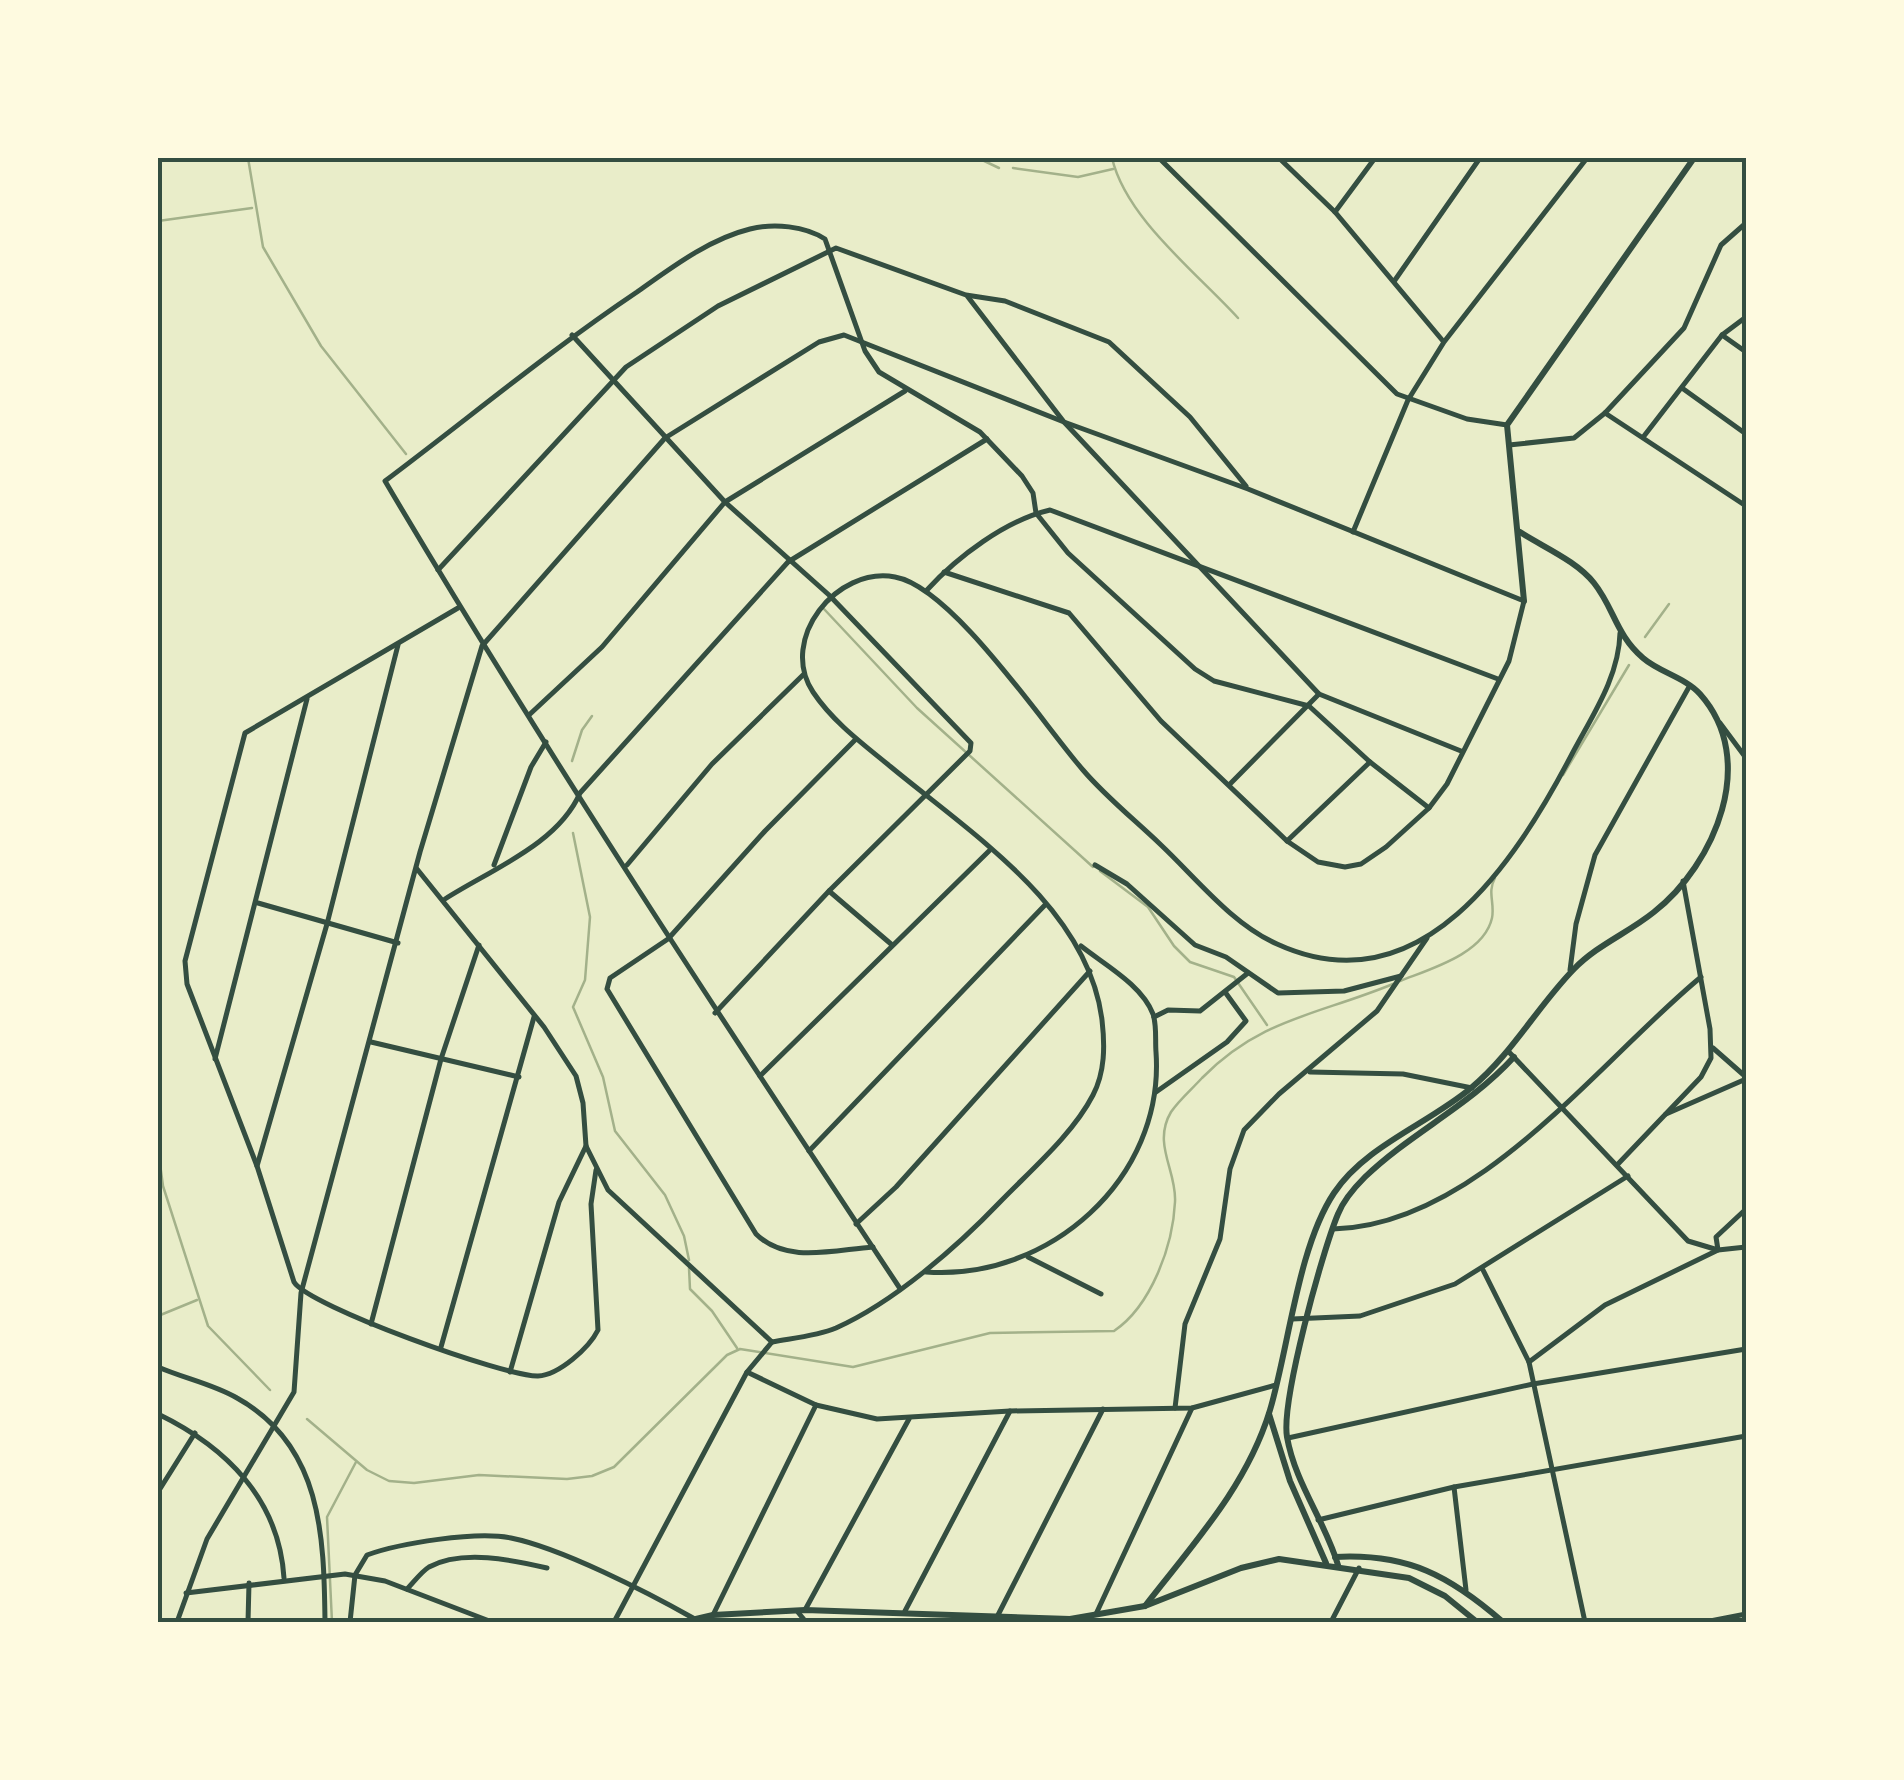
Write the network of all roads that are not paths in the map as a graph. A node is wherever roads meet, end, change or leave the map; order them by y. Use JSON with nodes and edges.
{"nodes":[{"id":1,"x":1159,"y":158,"type":"edge"},
{"id":2,"x":1172,"y":158,"type":"edge"},
{"id":3,"x":1279,"y":158,"type":"edge"},
{"id":4,"x":1375,"y":158,"type":"edge"},
{"id":5,"x":1480,"y":158,"type":"edge"},
{"id":6,"x":1587,"y":158,"type":"edge"},
{"id":7,"x":1694,"y":158,"type":"edge"},
{"id":8,"x":1287,"y":161,"type":"edge"},
{"id":9,"x":1166,"y":164,"type":"junction"},
{"id":10,"x":1335,"y":212,"type":"junction"},
{"id":11,"x":1746,"y":223,"type":"edge"},
{"id":12,"x":828,"y":249,"type":"junction"},
{"id":13,"x":1395,"y":280,"type":"junction"},
{"id":14,"x":966,"y":295,"type":"junction"},
{"id":15,"x":1746,"y":317,"type":"edge"},
{"id":16,"x":572,"y":335,"type":"junction"},
{"id":17,"x":1722,"y":336,"type":"junction"},
{"id":18,"x":860,"y":339,"type":"junction"},
{"id":19,"x":1444,"y":342,"type":"junction"},
{"id":20,"x":1746,"y":352,"type":"edge"},
{"id":21,"x":613,"y":382,"type":"junction"},
{"id":22,"x":1682,"y":388,"type":"junction"},
{"id":23,"x":905,"y":391,"type":"junction"},
{"id":24,"x":1408,"y":400,"type":"junction"},
{"id":25,"x":1605,"y":413,"type":"junction"},
{"id":26,"x":1064,"y":422,"type":"junction"},
{"id":27,"x":1507,"y":424,"type":"junction"},
{"id":28,"x":1746,"y":434,"type":"edge"},
{"id":29,"x":1644,"y":436,"type":"junction"},
{"id":30,"x":666,"y":438,"type":"junction"},
{"id":31,"x":987,"y":440,"type":"junction"},
{"id":32,"x":1509,"y":446,"type":"junction"},
{"id":33,"x":1248,"y":489,"type":"junction"},
{"id":34,"x":726,"y":502,"type":"junction"},
{"id":35,"x":1746,"y":506,"type":"edge"},
{"id":36,"x":1036,"y":513,"type":"junction"},
{"id":37,"x":1353,"y":532,"type":"junction"},
{"id":38,"x":1520,"y":532,"type":"junction"},
{"id":39,"x":788,"y":562,"type":"junction"},
{"id":40,"x":1194,"y":566,"type":"junction"},
{"id":41,"x":438,"y":570,"type":"junction"},
{"id":42,"x":944,"y":572,"type":"junction"},
{"id":43,"x":927,"y":590,"type":"junction"},
{"id":44,"x":830,"y":595,"type":"junction"},
{"id":45,"x":1524,"y":602,"type":"junction"},
{"id":46,"x":458,"y":608,"type":"junction"},
{"id":47,"x":1620,"y":633,"type":"junction"},
{"id":48,"x":399,"y":642,"type":"junction"},
{"id":49,"x":482,"y":646,"type":"junction"},
{"id":50,"x":804,"y":674,"type":"junction"},
{"id":51,"x":1498,"y":679,"type":"junction"},
{"id":52,"x":1690,"y":687,"type":"junction"},
{"id":53,"x":1319,"y":694,"type":"junction"},
{"id":54,"x":307,"y":699,"type":"junction"},
{"id":55,"x":1309,"y":706,"type":"junction"},
{"id":56,"x":529,"y":715,"type":"junction"},
{"id":57,"x":1720,"y":724,"type":"junction"},
{"id":58,"x":856,"y":738,"type":"junction"},
{"id":59,"x":546,"y":740,"type":"junction"},
{"id":60,"x":1462,"y":752,"type":"junction"},
{"id":61,"x":1746,"y":758,"type":"edge"},
{"id":62,"x":1370,"y":762,"type":"junction"},
{"id":63,"x":1229,"y":785,"type":"junction"},
{"id":64,"x":580,"y":793,"type":"junction"},
{"id":65,"x":925,"y":796,"type":"junction"},
{"id":66,"x":1429,"y":808,"type":"junction"},
{"id":67,"x":1287,"y":841,"type":"junction"},
{"id":68,"x":989,"y":852,"type":"junction"},
{"id":69,"x":626,"y":865,"type":"junction"},
{"id":70,"x":1095,"y":865,"type":"dead end"},
{"id":71,"x":493,"y":867,"type":"junction"},
{"id":72,"x":416,"y":869,"type":"junction"},
{"id":73,"x":1682,"y":881,"type":"junction"},
{"id":74,"x":828,"y":890,"type":"junction"},
{"id":75,"x":445,"y":899,"type":"junction"},
{"id":76,"x":258,"y":904,"type":"junction"},
{"id":77,"x":1045,"y":905,"type":"junction"},
{"id":78,"x":327,"y":924,"type":"junction"},
{"id":79,"x":1432,"y":932,"type":"junction"},
{"id":80,"x":668,"y":939,"type":"junction"},
{"id":81,"x":398,"y":943,"type":"junction"},
{"id":82,"x":479,"y":944,"type":"junction"},
{"id":83,"x":891,"y":944,"type":"junction"},
{"id":84,"x":1079,"y":944,"type":"junction"},
{"id":85,"x":1090,"y":971,"type":"junction"},
{"id":86,"x":1248,"y":973,"type":"junction"},
{"id":87,"x":1570,"y":973,"type":"junction"},
{"id":88,"x":1401,"y":976,"type":"junction"},
{"id":89,"x":1701,"y":977,"type":"junction"},
{"id":90,"x":1225,"y":992,"type":"junction"},
{"id":91,"x":714,"y":1013,"type":"junction"},
{"id":92,"x":534,"y":1014,"type":"junction"},
{"id":93,"x":1154,"y":1017,"type":"junction"},
{"id":94,"x":371,"y":1042,"type":"junction"},
{"id":95,"x":1712,"y":1046,"type":"junction"},
{"id":96,"x":1511,"y":1054,"type":"junction"},
{"id":97,"x":215,"y":1059,"type":"junction"},
{"id":98,"x":442,"y":1059,"type":"junction"},
{"id":99,"x":1307,"y":1072,"type":"junction"},
{"id":100,"x":760,"y":1076,"type":"junction"},
{"id":101,"x":520,"y":1078,"type":"junction"},
{"id":102,"x":1746,"y":1078,"type":"edge"},
{"id":103,"x":1472,"y":1088,"type":"junction"},
{"id":104,"x":1156,"y":1092,"type":"junction"},
{"id":105,"x":1563,"y":1107,"type":"junction"},
{"id":106,"x":1658,"y":1117,"type":"junction"},
{"id":107,"x":586,"y":1146,"type":"junction"},
{"id":108,"x":810,"y":1151,"type":"junction"},
{"id":109,"x":1618,"y":1164,"type":"junction"},
{"id":110,"x":257,"y":1166,"type":"junction"},
{"id":111,"x":596,"y":1170,"type":"junction"},
{"id":112,"x":1628,"y":1176,"type":"junction"},
{"id":113,"x":1746,"y":1210,"type":"edge"},
{"id":114,"x":856,"y":1224,"type":"junction"},
{"id":115,"x":1333,"y":1229,"type":"junction"},
{"id":116,"x":873,"y":1247,"type":"junction"},
{"id":117,"x":1746,"y":1247,"type":"edge"},
{"id":118,"x":1718,"y":1250,"type":"junction"},
{"id":119,"x":1028,"y":1257,"type":"junction"},
{"id":120,"x":1482,"y":1270,"type":"junction"},
{"id":121,"x":922,"y":1272,"type":"junction"},
{"id":122,"x":899,"y":1287,"type":"junction"},
{"id":123,"x":301,"y":1293,"type":"junction"},
{"id":124,"x":1101,"y":1294,"type":"dead end"},
{"id":125,"x":1309,"y":1319,"type":"junction"},
{"id":126,"x":1292,"y":1320,"type":"junction"},
{"id":127,"x":371,"y":1324,"type":"junction"},
{"id":128,"x":772,"y":1342,"type":"junction"},
{"id":129,"x":441,"y":1347,"type":"junction"},
{"id":130,"x":1746,"y":1348,"type":"edge"},
{"id":131,"x":1529,"y":1362,"type":"junction"},
{"id":132,"x":158,"y":1367,"type":"edge"},
{"id":133,"x":510,"y":1372,"type":"junction"},
{"id":134,"x":747,"y":1372,"type":"junction"},
{"id":135,"x":1533,"y":1384,"type":"junction"},
{"id":136,"x":1276,"y":1385,"type":"junction"},
{"id":137,"x":816,"y":1405,"type":"junction"},
{"id":138,"x":1103,"y":1408,"type":"junction"},
{"id":139,"x":1175,"y":1408,"type":"junction"},
{"id":140,"x":1192,"y":1408,"type":"junction"},
{"id":141,"x":1010,"y":1410,"type":"junction"},
{"id":142,"x":1269,"y":1413,"type":"junction"},
{"id":143,"x":158,"y":1414,"type":"edge"},
{"id":144,"x":909,"y":1419,"type":"junction"},
{"id":145,"x":275,"y":1427,"type":"junction"},
{"id":146,"x":194,"y":1433,"type":"junction"},
{"id":147,"x":1746,"y":1436,"type":"edge"},
{"id":148,"x":1287,"y":1438,"type":"junction"},
{"id":149,"x":1551,"y":1468,"type":"junction"},
{"id":150,"x":243,"y":1474,"type":"junction"},
{"id":151,"x":1454,"y":1487,"type":"junction"},
{"id":152,"x":158,"y":1492,"type":"edge"},
{"id":153,"x":1318,"y":1520,"type":"junction"},
{"id":154,"x":1337,"y":1561,"type":"junction"},
{"id":155,"x":1326,"y":1563,"type":"junction"},
{"id":156,"x":547,"y":1568,"type":"dead end"},
{"id":157,"x":1359,"y":1568,"type":"junction"},
{"id":158,"x":322,"y":1575,"type":"junction"},
{"id":159,"x":355,"y":1575,"type":"junction"},
{"id":160,"x":284,"y":1578,"type":"junction"},
{"id":161,"x":248,"y":1583,"type":"junction"},
{"id":162,"x":632,"y":1586,"type":"junction"},
{"id":163,"x":407,"y":1589,"type":"junction"},
{"id":164,"x":1466,"y":1590,"type":"junction"},
{"id":165,"x":186,"y":1593,"type":"junction"},
{"id":166,"x":1146,"y":1606,"type":"junction"},
{"id":167,"x":801,"y":1610,"type":"junction"},
{"id":168,"x":905,"y":1610,"type":"junction"},
{"id":169,"x":1746,"y":1614,"type":"edge"},
{"id":170,"x":713,"y":1615,"type":"junction"},
{"id":171,"x":1096,"y":1615,"type":"junction"},
{"id":172,"x":694,"y":1618,"type":"junction"},
{"id":173,"x":997,"y":1618,"type":"junction"},
{"id":174,"x":177,"y":1622,"type":"edge"},
{"id":175,"x":248,"y":1622,"type":"edge"},
{"id":176,"x":324,"y":1622,"type":"edge"},
{"id":177,"x":350,"y":1622,"type":"edge"},
{"id":178,"x":492,"y":1622,"type":"edge"},
{"id":179,"x":614,"y":1622,"type":"edge"},
{"id":180,"x":683,"y":1622,"type":"edge"},
{"id":181,"x":806,"y":1622,"type":"edge"},
{"id":182,"x":1330,"y":1622,"type":"edge"},
{"id":183,"x":1477,"y":1622,"type":"edge"},
{"id":184,"x":1503,"y":1622,"type":"edge"},
{"id":185,"x":1584,"y":1622,"type":"edge"},
{"id":186,"x":1705,"y":1622,"type":"edge"}],
"edges":[{"from":1,"to":9,"type":"street"},
{"from":2,"to":9,"type":"street"},
{"from":3,"to":8,"type":"street"},
{"from":4,"to":10,"type":"street"},
{"from":5,"to":13,"type":"street"},
{"from":6,"to":19,"type":"street"},
{"from":7,"to":27,"type":"street"},
{"from":8,"to":10,"type":"street"},
{"from":9,"to":24,"type":"street"},
{"from":10,"to":13,"type":"street"},
{"from":11,"to":25,"type":"street"},
{"from":12,"to":14,"type":"street"},
{"from":12,"to":16,"type":"street"},
{"from":12,"to":18,"type":"street"},
{"from":12,"to":21,"type":"street"},
{"from":13,"to":19,"type":"street"},
{"from":14,"to":26,"type":"street"},
{"from":14,"to":33,"type":"street"},
{"from":15,"to":17,"type":"street"},
{"from":16,"to":21,"type":"street"},
{"from":16,"to":41,"type":"street"},
{"from":17,"to":20,"type":"street"},
{"from":17,"to":22,"type":"street"},
{"from":18,"to":23,"type":"street"},
{"from":18,"to":26,"type":"street"},
{"from":18,"to":30,"type":"street"},
{"from":19,"to":24,"type":"street"},
{"from":21,"to":30,"type":"street"},
{"from":21,"to":41,"type":"street"},
{"from":22,"to":28,"type":"street"},
{"from":22,"to":29,"type":"street"},
{"from":23,"to":31,"type":"street"},
{"from":23,"to":34,"type":"street"},
{"from":24,"to":27,"type":"street"},
{"from":24,"to":37,"type":"street"},
{"from":25,"to":29,"type":"street"},
{"from":25,"to":32,"type":"street"},
{"from":26,"to":33,"type":"street"},
{"from":26,"to":40,"type":"street"},
{"from":27,"to":32,"type":"street"},
{"from":29,"to":35,"type":"street"},
{"from":30,"to":34,"type":"street"},
{"from":30,"to":49,"type":"street"},
{"from":31,"to":36,"type":"street"},
{"from":31,"to":39,"type":"street"},
{"from":32,"to":38,"type":"street"},
{"from":33,"to":37,"type":"street"},
{"from":34,"to":39,"type":"street"},
{"from":34,"to":56,"type":"street"},
{"from":36,"to":40,"type":"street"},
{"from":36,"to":42,"type":"street"},
{"from":36,"to":55,"type":"street"},
{"from":37,"to":45,"type":"street"},
{"from":38,"to":45,"type":"street"},
{"from":38,"to":47,"type":"street"},
{"from":39,"to":44,"type":"street"},
{"from":39,"to":64,"type":"street"},
{"from":40,"to":51,"type":"street"},
{"from":40,"to":53,"type":"street"},
{"from":41,"to":46,"type":"street"},
{"from":42,"to":43,"type":"street"},
{"from":42,"to":63,"type":"street"},
{"from":43,"to":44,"type":"street"},
{"from":43,"to":79,"type":"street"},
{"from":44,"to":50,"type":"street"},
{"from":44,"to":65,"type":"street"},
{"from":45,"to":51,"type":"street"},
{"from":46,"to":48,"type":"street"},
{"from":46,"to":49,"type":"street"},
{"from":47,"to":52,"type":"street"},
{"from":47,"to":79,"type":"street"},
{"from":48,"to":54,"type":"street"},
{"from":48,"to":78,"type":"street"},
{"from":49,"to":56,"type":"street"},
{"from":49,"to":72,"type":"street"},
{"from":50,"to":58,"type":"street"},
{"from":50,"to":69,"type":"street"},
{"from":51,"to":60,"type":"street"},
{"from":52,"to":57,"type":"street"},
{"from":52,"to":87,"type":"street"},
{"from":53,"to":55,"type":"street"},
{"from":53,"to":60,"type":"street"},
{"from":54,"to":76,"type":"street"},
{"from":54,"to":97,"type":"street"},
{"from":55,"to":62,"type":"street"},
{"from":55,"to":63,"type":"street"},
{"from":56,"to":59,"type":"street"},
{"from":57,"to":61,"type":"street"},
{"from":57,"to":73,"type":"street"},
{"from":58,"to":65,"type":"street"},
{"from":58,"to":80,"type":"street"},
{"from":59,"to":64,"type":"street"},
{"from":59,"to":71,"type":"street"},
{"from":60,"to":66,"type":"street"},
{"from":62,"to":66,"type":"street"},
{"from":62,"to":67,"type":"street"},
{"from":63,"to":67,"type":"street"},
{"from":64,"to":69,"type":"street"},
{"from":64,"to":71,"type":"street"},
{"from":65,"to":68,"type":"street"},
{"from":65,"to":74,"type":"street"},
{"from":66,"to":67,"type":"street"},
{"from":68,"to":77,"type":"street"},
{"from":68,"to":83,"type":"street"},
{"from":69,"to":80,"type":"street"},
{"from":70,"to":86,"type":"street"},
{"from":71,"to":75,"type":"street"},
{"from":72,"to":75,"type":"street"},
{"from":72,"to":81,"type":"street"},
{"from":73,"to":87,"type":"street"},
{"from":73,"to":89,"type":"street"},
{"from":74,"to":83,"type":"street"},
{"from":74,"to":91,"type":"street"},
{"from":75,"to":82,"type":"street"},
{"from":76,"to":78,"type":"street"},
{"from":76,"to":97,"type":"street"},
{"from":77,"to":84,"type":"street"},
{"from":77,"to":108,"type":"street"},
{"from":78,"to":81,"type":"street"},
{"from":78,"to":110,"type":"street"},
{"from":79,"to":88,"type":"street"},
{"from":80,"to":91,"type":"street"},
{"from":80,"to":116,"type":"street"},
{"from":81,"to":94,"type":"street"},
{"from":82,"to":92,"type":"street"},
{"from":82,"to":98,"type":"street"},
{"from":83,"to":100,"type":"street"},
{"from":84,"to":85,"type":"street"},
{"from":84,"to":93,"type":"street"},
{"from":85,"to":114,"type":"street"},
{"from":85,"to":121,"type":"street"},
{"from":86,"to":88,"type":"street"},
{"from":86,"to":90,"type":"street"},
{"from":87,"to":96,"type":"street"},
{"from":88,"to":99,"type":"street"},
{"from":89,"to":95,"type":"street"},
{"from":89,"to":105,"type":"street"},
{"from":90,"to":93,"type":"street"},
{"from":90,"to":104,"type":"street"},
{"from":91,"to":100,"type":"street"},
{"from":92,"to":101,"type":"street"},
{"from":92,"to":107,"type":"street"},
{"from":93,"to":104,"type":"street"},
{"from":94,"to":98,"type":"street"},
{"from":94,"to":123,"type":"street"},
{"from":95,"to":102,"type":"street"},
{"from":95,"to":106,"type":"street"},
{"from":96,"to":103,"type":"street"},
{"from":96,"to":105,"type":"street"},
{"from":96,"to":115,"type":"street"},
{"from":97,"to":110,"type":"street"},
{"from":98,"to":101,"type":"street"},
{"from":98,"to":127,"type":"street"},
{"from":99,"to":103,"type":"street"},
{"from":99,"to":139,"type":"street"},
{"from":100,"to":108,"type":"street"},
{"from":101,"to":129,"type":"street"},
{"from":102,"to":106,"type":"street"},
{"from":103,"to":126,"type":"street"},
{"from":104,"to":119,"type":"street"},
{"from":105,"to":109,"type":"street"},
{"from":105,"to":115,"type":"street"},
{"from":106,"to":109,"type":"street"},
{"from":107,"to":111,"type":"street"},
{"from":107,"to":133,"type":"street"},
{"from":108,"to":114,"type":"street"},
{"from":109,"to":112,"type":"street"},
{"from":110,"to":123,"type":"street"},
{"from":111,"to":128,"type":"street"},
{"from":111,"to":133,"type":"street"},
{"from":112,"to":118,"type":"street"},
{"from":112,"to":120,"type":"street"},
{"from":113,"to":118,"type":"street"},
{"from":114,"to":116,"type":"street"},
{"from":115,"to":125,"type":"street"},
{"from":116,"to":122,"type":"street"},
{"from":117,"to":118,"type":"street"},
{"from":118,"to":131,"type":"street"},
{"from":119,"to":121,"type":"street"},
{"from":119,"to":124,"type":"street"},
{"from":120,"to":125,"type":"street"},
{"from":120,"to":131,"type":"street"},
{"from":121,"to":122,"type":"street"},
{"from":122,"to":128,"type":"street"},
{"from":123,"to":127,"type":"street"},
{"from":123,"to":145,"type":"street"},
{"from":125,"to":126,"type":"street"},
{"from":125,"to":148,"type":"street"},
{"from":126,"to":136,"type":"street"},
{"from":127,"to":129,"type":"street"},
{"from":128,"to":134,"type":"street"},
{"from":129,"to":133,"type":"street"},
{"from":130,"to":135,"type":"street"},
{"from":131,"to":135,"type":"street"},
{"from":132,"to":145,"type":"street"},
{"from":134,"to":137,"type":"street"},
{"from":134,"to":162,"type":"street"},
{"from":135,"to":148,"type":"street"},
{"from":135,"to":149,"type":"street"},
{"from":136,"to":140,"type":"street"},
{"from":136,"to":142,"type":"street"},
{"from":137,"to":144,"type":"street"},
{"from":137,"to":170,"type":"street"},
{"from":138,"to":139,"type":"street"},
{"from":138,"to":141,"type":"street"},
{"from":138,"to":173,"type":"street"},
{"from":139,"to":140,"type":"street"},
{"from":140,"to":171,"type":"street"},
{"from":141,"to":144,"type":"street"},
{"from":141,"to":168,"type":"street"},
{"from":142,"to":155,"type":"street"},
{"from":142,"to":166,"type":"street"},
{"from":143,"to":146,"type":"street"},
{"from":144,"to":167,"type":"street"},
{"from":145,"to":150,"type":"street"},
{"from":145,"to":158,"type":"street"},
{"from":146,"to":150,"type":"street"},
{"from":146,"to":152,"type":"street"},
{"from":147,"to":149,"type":"street"},
{"from":148,"to":153,"type":"street"},
{"from":149,"to":151,"type":"street"},
{"from":149,"to":185,"type":"street"},
{"from":150,"to":160,"type":"street"},
{"from":150,"to":165,"type":"street"},
{"from":151,"to":153,"type":"street"},
{"from":151,"to":164,"type":"street"},
{"from":153,"to":154,"type":"street"},
{"from":154,"to":155,"type":"street"},
{"from":154,"to":157,"type":"street"},
{"from":154,"to":164,"type":"street"},
{"from":155,"to":166,"type":"street"},
{"from":156,"to":163,"type":"street"},
{"from":157,"to":182,"type":"street"},
{"from":157,"to":183,"type":"street"},
{"from":158,"to":159,"type":"street"},
{"from":158,"to":160,"type":"street"},
{"from":158,"to":176,"type":"street"},
{"from":159,"to":162,"type":"street"},
{"from":159,"to":163,"type":"street"},
{"from":159,"to":177,"type":"street"},
{"from":160,"to":161,"type":"street"},
{"from":161,"to":165,"type":"street"},
{"from":161,"to":175,"type":"street"},
{"from":162,"to":172,"type":"street"},
{"from":162,"to":179,"type":"street"},
{"from":163,"to":178,"type":"street"},
{"from":164,"to":184,"type":"street"},
{"from":165,"to":174,"type":"street"},
{"from":166,"to":171,"type":"street"},
{"from":167,"to":168,"type":"street"},
{"from":167,"to":170,"type":"street"},
{"from":167,"to":181,"type":"street"},
{"from":168,"to":173,"type":"street"},
{"from":169,"to":186,"type":"street"},
{"from":170,"to":172,"type":"street"},
{"from":171,"to":173,"type":"street"},
{"from":172,"to":180,"type":"street"}]}
